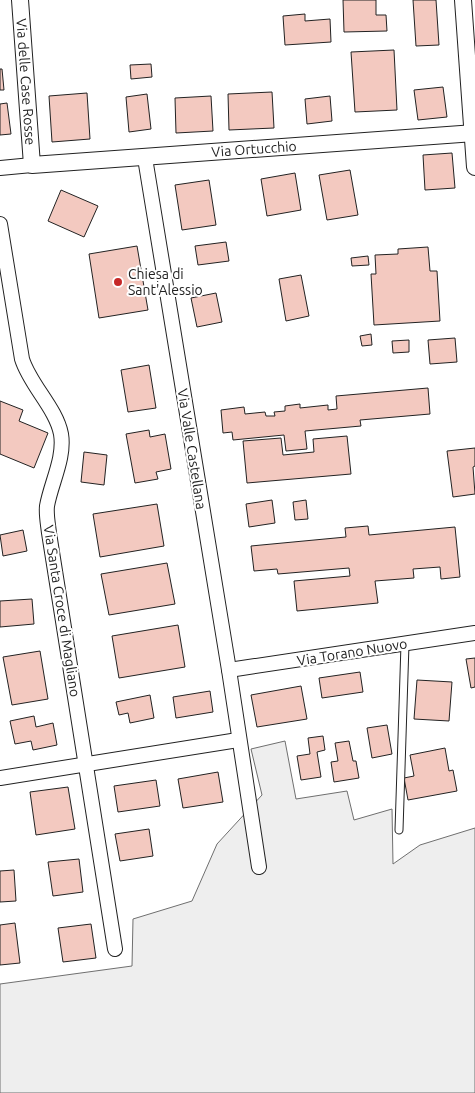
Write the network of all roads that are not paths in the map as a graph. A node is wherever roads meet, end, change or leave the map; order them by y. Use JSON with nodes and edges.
{"nodes":[{"id":1,"x":20,"y":0,"type":"edge"},
{"id":2,"x":463,"y":0,"type":"edge"},
{"id":3,"x":474,"y":133,"type":"edge"},
{"id":4,"x":145,"y":158,"type":"junction"},
{"id":5,"x":32,"y":164,"type":"junction"},
{"id":6,"x":475,"y":166,"type":"edge"},
{"id":7,"x":0,"y":168,"type":"edge"},
{"id":8,"x":0,"y":224,"type":"edge"},
{"id":9,"x":475,"y":633,"type":"edge"},
{"id":10,"x":405,"y":644,"type":"junction"},
{"id":11,"x":229,"y":670,"type":"junction"},
{"id":12,"x":238,"y":740,"type":"junction"},
{"id":13,"x":87,"y":762,"type":"junction"},
{"id":14,"x":0,"y":778,"type":"edge"},
{"id":15,"x":399,"y":830,"type":"dead end"},
{"id":16,"x":259,"y":867,"type":"dead end"},
{"id":17,"x":115,"y":950,"type":"dead end"}],
"edges":[{"from":1,"to":5,"type":"street","name":"Via delle Case Rosse"},
{"from":2,"to":3,"type":"street"},
{"from":3,"to":4,"type":"street","name":"Via Ortucchio"},
{"from":3,"to":6,"type":"street"},
{"from":4,"to":5,"type":"street","name":"Via Ortucchio"},
{"from":4,"to":11,"type":"street","name":"Via Valle Castellana"},
{"from":5,"to":7,"type":"street"},
{"from":8,"to":13,"type":"street","name":"Via Santa Croce di Magliano"},
{"from":9,"to":10,"type":"street","name":"Via Torano Nuovo"},
{"from":10,"to":11,"type":"street","name":"Via Torano Nuovo"},
{"from":10,"to":15,"type":"lane"},
{"from":11,"to":12,"type":"street","name":"Via Valle Castellana"},
{"from":12,"to":13,"type":"street"},
{"from":12,"to":16,"type":"street","name":"Via Valle Castellana"},
{"from":13,"to":14,"type":"street"},
{"from":13,"to":17,"type":"street","name":"Via Santa Croce di Magliano"}]}
